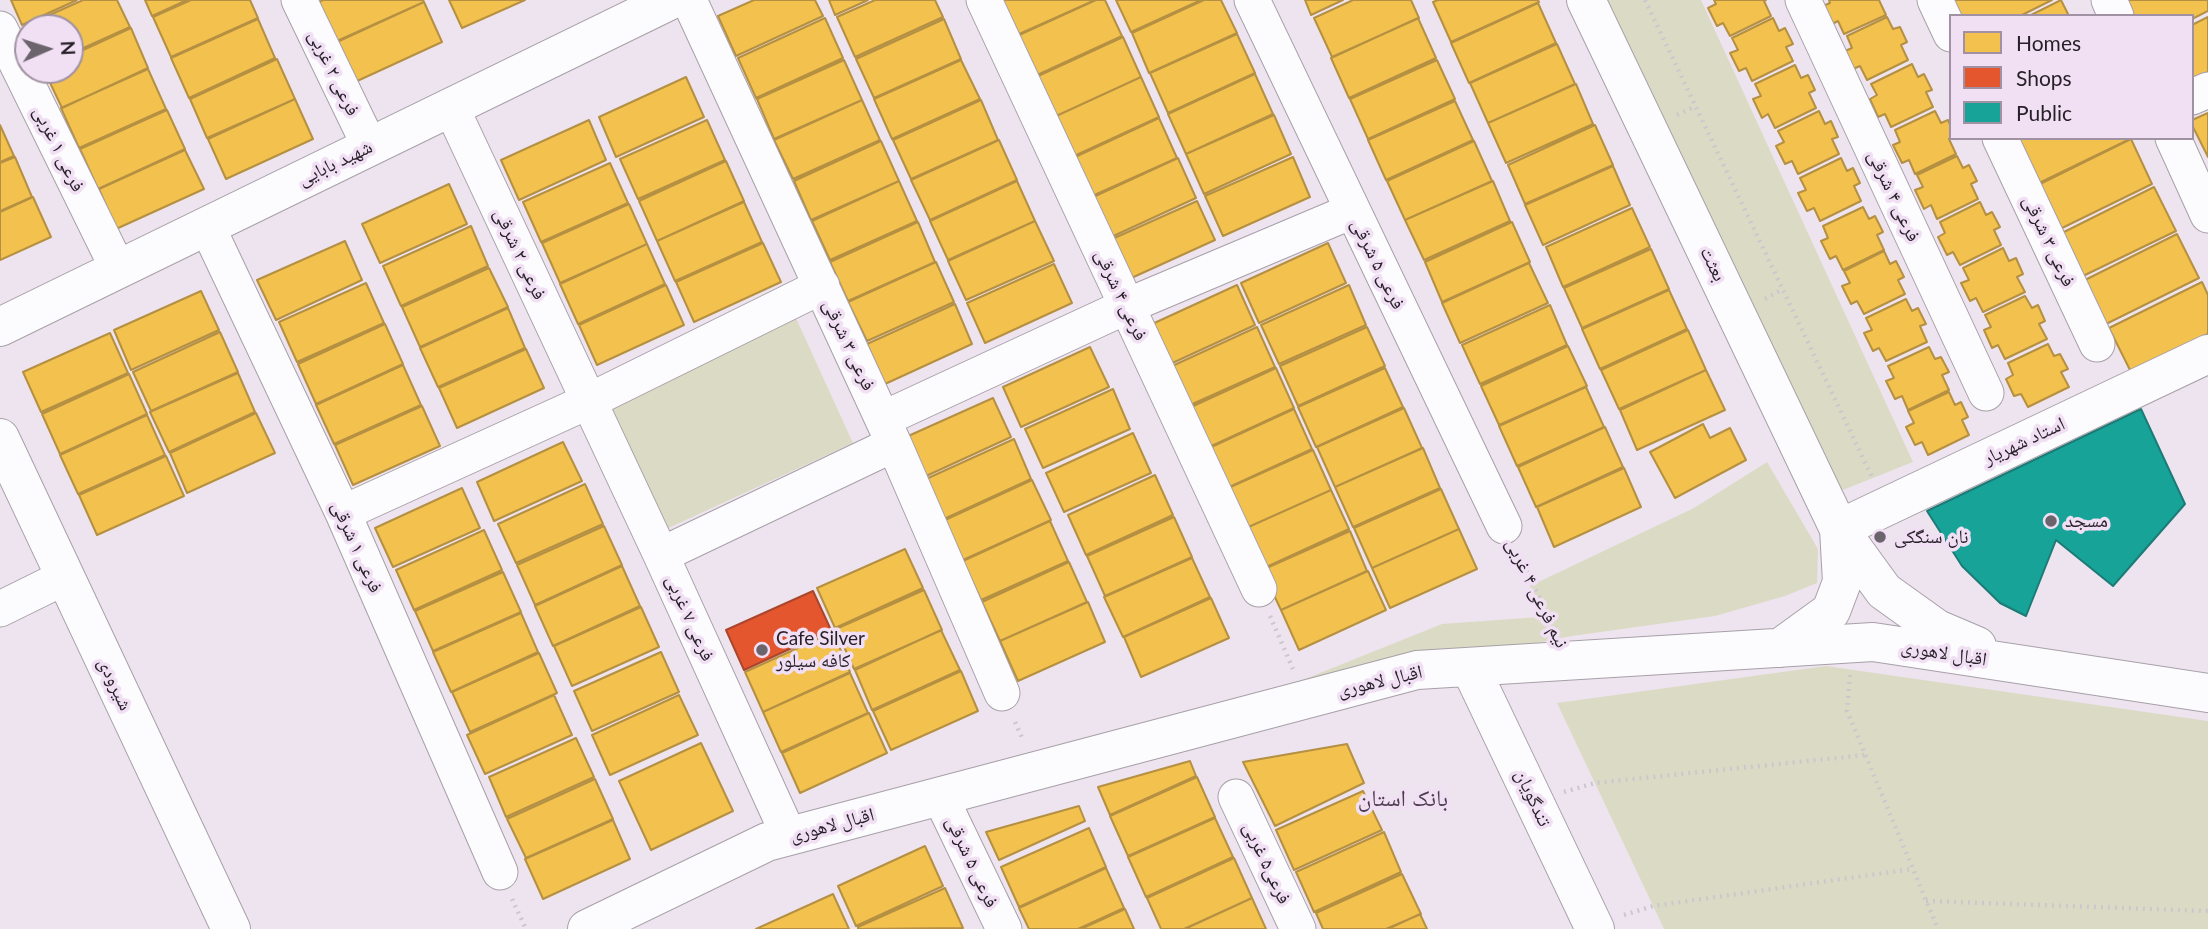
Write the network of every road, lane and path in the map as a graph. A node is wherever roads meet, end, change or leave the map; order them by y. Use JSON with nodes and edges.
{"nodes":[{"id":1,"x":299,"y":0,"type":"edge"},
{"id":2,"x":671,"y":0,"type":"edge"},
{"id":3,"x":689,"y":0,"type":"edge"},
{"id":4,"x":984,"y":0,"type":"edge"},
{"id":5,"x":1252,"y":0,"type":"edge"},
{"id":6,"x":1586,"y":0,"type":"edge"},
{"id":7,"x":1645,"y":0,"type":"edge"},
{"id":8,"x":1803,"y":0,"type":"edge"},
{"id":9,"x":1935,"y":0,"type":"edge"},
{"id":10,"x":623,"y":10,"type":"edge"},
{"id":11,"x":0,"y":29,"type":"edge"},
{"id":12,"x":1949,"y":30,"type":"edge"},
{"id":13,"x":451,"y":107,"type":"junction"},
{"id":14,"x":2001,"y":140,"type":"edge"},
{"id":15,"x":2173,"y":140,"type":"edge"},
{"id":16,"x":370,"y":147,"type":"junction"},
{"id":17,"x":1352,"y":211,"type":"junction"},
{"id":18,"x":2208,"y":215,"type":"edge"},
{"id":19,"x":207,"y":226,"type":"junction"},
{"id":20,"x":118,"y":269,"type":"junction"},
{"id":21,"x":822,"y":286,"type":"junction"},
{"id":22,"x":1127,"y":306,"type":"junction"},
{"id":23,"x":0,"y":327,"type":"edge"},
{"id":24,"x":2097,"y":344,"type":"dead end"},
{"id":25,"x":2208,"y":354,"type":"edge"},
{"id":26,"x":1986,"y":393,"type":"dead end"},
{"id":27,"x":589,"y":401,"type":"junction"},
{"id":28,"x":889,"y":431,"type":"junction"},
{"id":29,"x":0,"y":438,"type":"edge"},
{"id":30,"x":1872,"y":478,"type":"dead end"},
{"id":31,"x":343,"y":513,"type":"junction"},
{"id":32,"x":1504,"y":526,"type":"joint"},
{"id":33,"x":1839,"y":528,"type":"junction"},
{"id":34,"x":661,"y":555,"type":"junction"},
{"id":35,"x":65,"y":577,"type":"junction"},
{"id":36,"x":1259,"y":589,"type":"joint"},
{"id":37,"x":0,"y":609,"type":"edge"},
{"id":38,"x":1780,"y":648,"type":"junction"},
{"id":39,"x":1570,"y":661,"type":"junction"},
{"id":40,"x":2019,"y":664,"type":"junction"},
{"id":41,"x":1470,"y":667,"type":"junction"},
{"id":42,"x":1850,"y":670,"type":"dead end"},
{"id":43,"x":1002,"y":692,"type":"joint"},
{"id":44,"x":2208,"y":693,"type":"edge"},
{"id":45,"x":1306,"y":699,"type":"junction"},
{"id":46,"x":1865,"y":755,"type":"junction"},
{"id":47,"x":1037,"y":770,"type":"junction"},
{"id":48,"x":940,"y":796,"type":"junction"},
{"id":49,"x":1236,"y":797,"type":"dead end"},
{"id":50,"x":1534,"y":800,"type":"junction"},
{"id":51,"x":789,"y":836,"type":"junction"},
{"id":52,"x":1913,"y":869,"type":"junction"},
{"id":53,"x":500,"y":872,"type":"dead end"},
{"id":54,"x":1926,"y":901,"type":"junction"},
{"id":55,"x":2208,"y":911,"type":"edge"},
{"id":56,"x":1607,"y":923,"type":"edge"},
{"id":57,"x":231,"y":929,"type":"edge"},
{"id":58,"x":587,"y":929,"type":"edge"},
{"id":59,"x":1004,"y":929,"type":"edge"},
{"id":60,"x":1298,"y":929,"type":"edge"},
{"id":61,"x":1938,"y":929,"type":"edge"}],
"edges":[{"from":1,"to":16,"type":"street","name":"فرعی ۲ غربی"},
{"from":2,"to":10,"type":"street","name":"شهید بابایی"},
{"from":3,"to":21,"type":"street","name":"فرعی ۳ شرقی"},
{"from":4,"to":22,"type":"street","name":"فرعی ۴ شرقی"},
{"from":5,"to":17,"type":"street","name":"فرعی ۵ شرقی"},
{"from":6,"to":33,"type":"street","name":"بعثت"},
{"from":7,"to":30,"type":"path"},
{"from":8,"to":26,"type":"street","name":"فرعی ۴ شرقی"},
{"from":9,"to":12,"type":"street"},
{"from":10,"to":13,"type":"street","name":"شهید بابایی"},
{"from":11,"to":20,"type":"street","name":"فرعی ۱ غربی"},
{"from":13,"to":16,"type":"street","name":"شهید بابایی"},
{"from":13,"to":27,"type":"street","name":"فرعی ۲ شرقی"},
{"from":14,"to":24,"type":"street","name":"فرعی ۳ شرقی"},
{"from":15,"to":18,"type":"street"},
{"from":16,"to":19,"type":"street","name":"شهید بابایی"},
{"from":17,"to":22,"type":"street"},
{"from":17,"to":32,"type":"street","name":"فرعی ۵ شرقی"},
{"from":19,"to":20,"type":"street","name":"شهید بابایی"},
{"from":19,"to":31,"type":"street","name":"فرعی ۱ شرقی"},
{"from":20,"to":23,"type":"street","name":"شهید بابایی"},
{"from":21,"to":27,"type":"street"},
{"from":21,"to":28,"type":"street","name":"فرعی ۳ شرقی"},
{"from":22,"to":28,"type":"street"},
{"from":22,"to":36,"type":"street","name":"فرعی ۴ شرقی"},
{"from":25,"to":33,"type":"street","name":"استاد شهریار"},
{"from":27,"to":31,"type":"street"},
{"from":27,"to":34,"type":"street","name":"فرعی ۷ غربی"},
{"from":28,"to":34,"type":"street"},
{"from":28,"to":43,"type":"street","name":"فرعی ۳ شرقی"},
{"from":29,"to":35,"type":"street","name":"شیرودی"},
{"from":31,"to":53,"type":"street","name":"فرعی ۱ شرقی"},
{"from":32,"to":39,"type":"path","name":"نیم فرعی ۴ غربی"},
{"from":33,"to":38,"type":"street"},
{"from":33,"to":40,"type":"street"},
{"from":34,"to":51,"type":"street","name":"فرعی ۷ غربی"},
{"from":35,"to":37,"type":"street"},
{"from":35,"to":57,"type":"street","name":"شیرودی"},
{"from":36,"to":45,"type":"path"},
{"from":38,"to":39,"type":"street","name":"اقبال لاهوری"},
{"from":38,"to":40,"type":"street","name":"اقبال لاهوری"},
{"from":39,"to":41,"type":"street","name":"اقبال لاهوری"},
{"from":40,"to":44,"type":"street","name":"اقبال لاهوری"},
{"from":41,"to":45,"type":"street","name":"اقبال لاهوری"},
{"from":41,"to":50,"type":"street","name":"تندگویان"},
{"from":42,"to":46,"type":"path"},
{"from":43,"to":47,"type":"path"},
{"from":45,"to":47,"type":"street","name":"اقبال لاهوری"},
{"from":46,"to":50,"type":"path"},
{"from":46,"to":52,"type":"path"},
{"from":47,"to":48,"type":"street","name":"اقبال لاهوری"},
{"from":48,"to":51,"type":"street","name":"اقبال لاهوری"},
{"from":48,"to":59,"type":"street","name":"فرعی ۵ شرقی"},
{"from":49,"to":60,"type":"street","name":"فرعی۵ غربی"},
{"from":50,"to":56,"type":"street","name":"تندگویان"},
{"from":51,"to":58,"type":"street","name":"اقبال لاهوری"},
{"from":52,"to":54,"type":"path"},
{"from":52,"to":56,"type":"path"},
{"from":54,"to":55,"type":"path"},
{"from":54,"to":61,"type":"path"}]}
